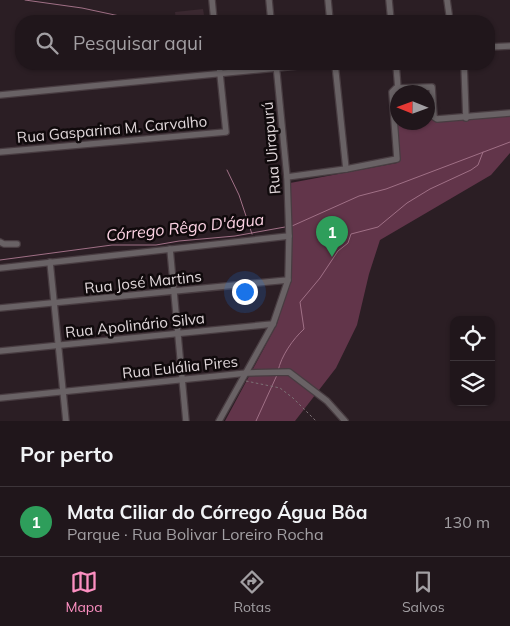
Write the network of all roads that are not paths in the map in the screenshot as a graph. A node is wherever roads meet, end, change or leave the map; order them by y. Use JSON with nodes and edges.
{"nodes":[{"id":1,"x":212,"y":0,"type":"edge"},
{"id":2,"x":269,"y":0,"type":"edge"},
{"id":3,"x":328,"y":0,"type":"edge"},
{"id":4,"x":389,"y":0,"type":"edge"},
{"id":5,"x":447,"y":0,"type":"edge"},
{"id":6,"x":213,"y":15,"type":"edge"},
{"id":7,"x":270,"y":15,"type":"edge"},
{"id":8,"x":329,"y":15,"type":"edge"},
{"id":9,"x":390,"y":15,"type":"edge"},
{"id":10,"x":449,"y":15,"type":"edge"},
{"id":11,"x":510,"y":46,"type":"edge"},
{"id":12,"x":495,"y":47,"type":"edge"},
{"id":13,"x":239,"y":70,"type":"edge"},
{"id":14,"x":276,"y":70,"type":"edge"},
{"id":15,"x":336,"y":70,"type":"edge"},
{"id":16,"x":396,"y":70,"type":"edge"},
{"id":17,"x":464,"y":70,"type":"edge"},
{"id":18,"x":220,"y":72,"type":"junction"},
{"id":19,"x":398,"y":85,"type":"edge"},
{"id":20,"x":0,"y":95,"type":"edge"},
{"id":21,"x":510,"y":113,"type":"edge"},
{"id":22,"x":435,"y":118,"type":"edge"},
{"id":23,"x":466,"y":118,"type":"junction"},
{"id":24,"x":394,"y":130,"type":"edge"},
{"id":25,"x":0,"y":152,"type":"edge"},
{"id":26,"x":344,"y":170,"type":"junction"},
{"id":27,"x":287,"y":178,"type":"junction"},
{"id":28,"x":289,"y":233,"type":"junction"},
{"id":29,"x":0,"y":242,"type":"edge"},
{"id":30,"x":17,"y":244,"type":"dead end"},
{"id":31,"x":170,"y":250,"type":"junction"},
{"id":32,"x":50,"y":262,"type":"junction"},
{"id":33,"x":0,"y":268,"type":"edge"},
{"id":34,"x":288,"y":280,"type":"junction"},
{"id":35,"x":174,"y":292,"type":"junction"},
{"id":36,"x":54,"y":303,"type":"junction"},
{"id":37,"x":0,"y":308,"type":"edge"},
{"id":38,"x":273,"y":324,"type":"junction"},
{"id":39,"x":178,"y":334,"type":"junction"},
{"id":40,"x":58,"y":345,"type":"junction"},
{"id":41,"x":0,"y":351,"type":"edge"},
{"id":42,"x":247,"y":373,"type":"junction"},
{"id":43,"x":182,"y":379,"type":"junction"},
{"id":44,"x":63,"y":391,"type":"junction"},
{"id":45,"x":0,"y":398,"type":"edge"},
{"id":46,"x":66,"y":421,"type":"edge"},
{"id":47,"x":186,"y":421,"type":"edge"},
{"id":48,"x":219,"y":421,"type":"edge"},
{"id":49,"x":345,"y":421,"type":"edge"}],
"edges":[{"from":1,"to":6,"type":"street"},
{"from":2,"to":7,"type":"street"},
{"from":3,"to":8,"type":"street"},
{"from":4,"to":9,"type":"street"},
{"from":5,"to":10,"type":"street"},
{"from":11,"to":12,"type":"street"},
{"from":13,"to":18,"type":"street"},
{"from":14,"to":27,"type":"street","name":"Rua Uirapurú"},
{"from":15,"to":26,"type":"street"},
{"from":16,"to":19,"type":"street"},
{"from":17,"to":23,"type":"street"},
{"from":18,"to":20,"type":"street"},
{"from":18,"to":25,"type":"street","name":"Rua Gasparina M. Carvalho"},
{"from":21,"to":23,"type":"street"},
{"from":22,"to":23,"type":"street"},
{"from":24,"to":26,"type":"street"},
{"from":26,"to":27,"type":"street"},
{"from":27,"to":28,"type":"street","name":"Rua Uirapurú"},
{"from":28,"to":31,"type":"street"},
{"from":28,"to":34,"type":"street","name":"Rua Uirapurú"},
{"from":29,"to":30,"type":"street"},
{"from":31,"to":32,"type":"street"},
{"from":31,"to":35,"type":"street"},
{"from":32,"to":33,"type":"street"},
{"from":32,"to":36,"type":"street"},
{"from":34,"to":35,"type":"street","name":"Rua José Martins"},
{"from":34,"to":38,"type":"street","name":"Rua Uirapurú"},
{"from":35,"to":36,"type":"street","name":"Rua José Martins"},
{"from":35,"to":39,"type":"street"},
{"from":36,"to":37,"type":"street","name":"Rua José Martins"},
{"from":36,"to":40,"type":"street"},
{"from":38,"to":39,"type":"street","name":"Rua Apolinário Silva"},
{"from":38,"to":42,"type":"street","name":"Rua Uirapurú"},
{"from":39,"to":40,"type":"street","name":"Rua Apolinário Silva"},
{"from":39,"to":43,"type":"street"},
{"from":40,"to":41,"type":"street","name":"Rua Apolinário Silva"},
{"from":40,"to":44,"type":"street"},
{"from":42,"to":43,"type":"street","name":"Rua Eulália Pires"},
{"from":42,"to":48,"type":"street","name":"Rua Uirapurú"},
{"from":42,"to":49,"type":"street","name":"Rua Eulália Pires"},
{"from":43,"to":44,"type":"street","name":"Rua Eulália Pires"},
{"from":43,"to":47,"type":"street"},
{"from":44,"to":45,"type":"street","name":"Rua Eulália Pires"},
{"from":44,"to":46,"type":"street"}]}
